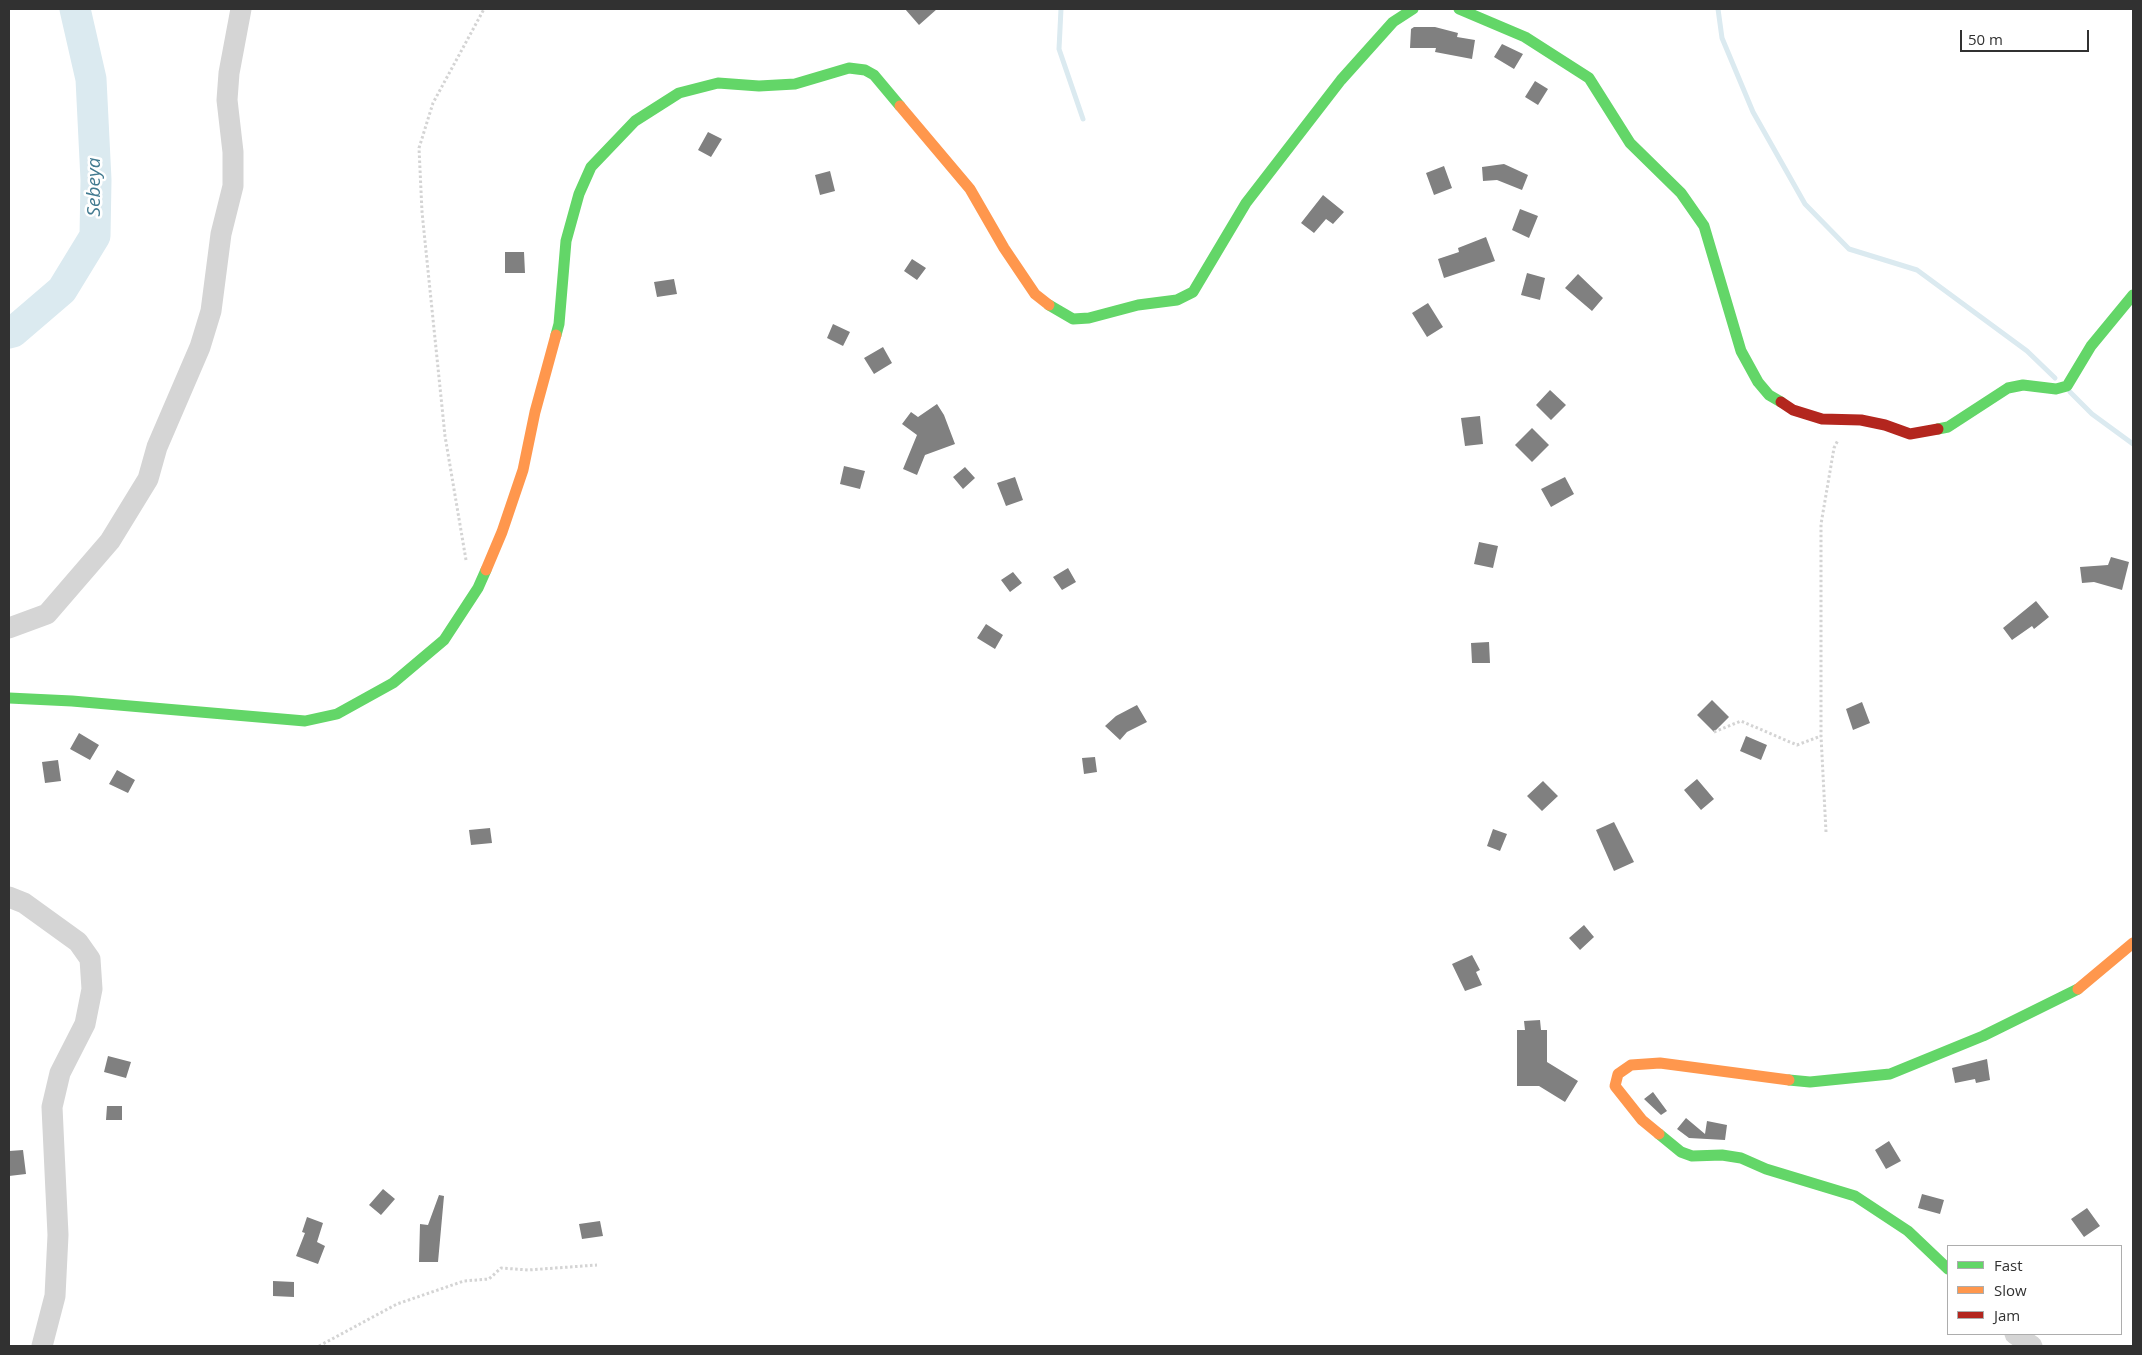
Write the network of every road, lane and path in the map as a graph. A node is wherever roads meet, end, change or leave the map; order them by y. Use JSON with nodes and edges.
{"nodes":[{"id":1,"x":241,"y":9,"type":"edge"},
{"id":2,"x":484,"y":9,"type":"edge"},
{"id":3,"x":1413,"y":9,"type":"edge"},
{"id":4,"x":1459,"y":9,"type":"edge"},
{"id":5,"x":2133,"y":295,"type":"edge"},
{"id":6,"x":1848,"y":421,"type":"junction"},
{"id":7,"x":472,"y":597,"type":"junction"},
{"id":8,"x":9,"y":628,"type":"edge"},
{"id":9,"x":9,"y":698,"type":"edge"},
{"id":10,"x":1714,"y":732,"type":"dead end"},
{"id":11,"x":1821,"y":736,"type":"junction"},
{"id":12,"x":1826,"y":832,"type":"dead end"},
{"id":13,"x":9,"y":898,"type":"edge"},
{"id":14,"x":2133,"y":943,"type":"edge"},
{"id":15,"x":598,"y":1265,"type":"dead end"},
{"id":16,"x":1947,"y":1268,"type":"edge"},
{"id":17,"x":2016,"y":1335,"type":"edge"},
{"id":18,"x":42,"y":1346,"type":"edge"},
{"id":19,"x":319,"y":1346,"type":"edge"},
{"id":20,"x":2032,"y":1346,"type":"edge"}],
"edges":[{"from":1,"to":8,"type":"street"},
{"from":2,"to":7,"type":"path"},
{"from":3,"to":7,"type":"street"},
{"from":4,"to":6,"type":"street"},
{"from":5,"to":6,"type":"street"},
{"from":6,"to":11,"type":"path"},
{"from":7,"to":9,"type":"street"},
{"from":10,"to":11,"type":"path"},
{"from":11,"to":12,"type":"path"},
{"from":13,"to":18,"type":"street"},
{"from":14,"to":16,"type":"street"},
{"from":15,"to":19,"type":"path"},
{"from":17,"to":20,"type":"street"}]}
